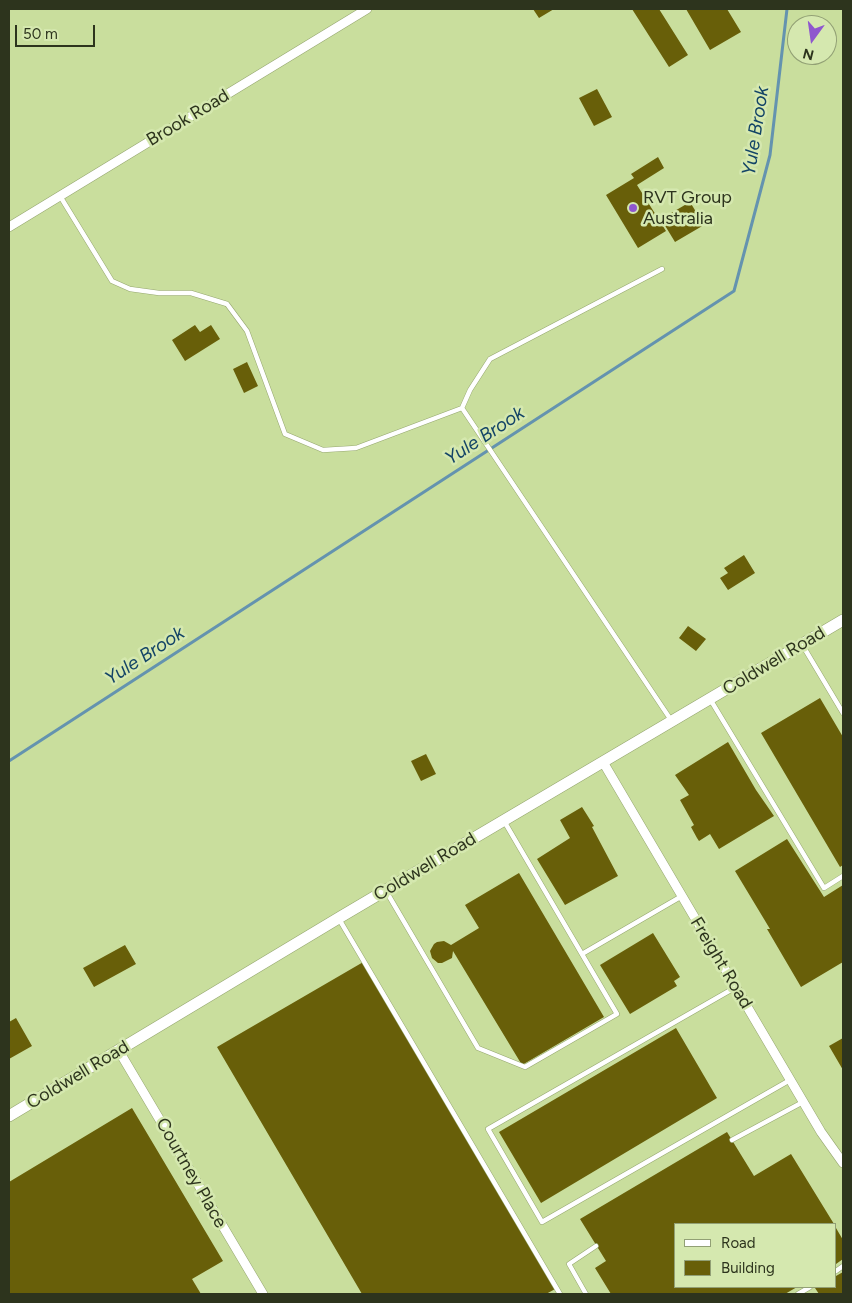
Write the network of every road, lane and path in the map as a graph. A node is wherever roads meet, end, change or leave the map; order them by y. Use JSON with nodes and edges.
{"nodes":[{"id":1,"x":367,"y":9,"type":"edge"},
{"id":2,"x":60,"y":196,"type":"junction"},
{"id":3,"x":9,"y":227,"type":"edge"},
{"id":4,"x":662,"y":269,"type":"dead end"},
{"id":5,"x":462,"y":408,"type":"junction"},
{"id":6,"x":843,"y":620,"type":"edge"},
{"id":7,"x":802,"y":644,"type":"junction"},
{"id":8,"x":710,"y":698,"type":"junction"},
{"id":9,"x":843,"y":713,"type":"edge"},
{"id":10,"x":672,"y":721,"type":"junction"},
{"id":11,"x":603,"y":762,"type":"junction"},
{"id":12,"x":504,"y":820,"type":"junction"},
{"id":13,"x":843,"y":876,"type":"edge"},
{"id":14,"x":386,"y":890,"type":"junction"},
{"id":15,"x":682,"y":896,"type":"junction"},
{"id":16,"x":338,"y":918,"type":"junction"},
{"id":17,"x":582,"y":954,"type":"junction"},
{"id":18,"x":736,"y":987,"type":"junction"},
{"id":19,"x":119,"y":1051,"type":"junction"},
{"id":20,"x":790,"y":1080,"type":"junction"},
{"id":21,"x":803,"y":1102,"type":"junction"},
{"id":22,"x":9,"y":1116,"type":"edge"},
{"id":23,"x":732,"y":1140,"type":"dead end"},
{"id":24,"x":843,"y":1163,"type":"edge"},
{"id":25,"x":596,"y":1246,"type":"dead end"},
{"id":26,"x":263,"y":1294,"type":"edge"},
{"id":27,"x":560,"y":1294,"type":"edge"},
{"id":28,"x":586,"y":1294,"type":"edge"}],
"edges":[{"from":1,"to":2,"type":"street","name":"Brook Road"},
{"from":2,"to":3,"type":"street","name":"Brook Road"},
{"from":2,"to":5,"type":"lane"},
{"from":4,"to":5,"type":"lane"},
{"from":5,"to":10,"type":"lane"},
{"from":6,"to":7,"type":"street","name":"Coldwell Road"},
{"from":7,"to":8,"type":"street","name":"Coldwell Road"},
{"from":7,"to":9,"type":"lane"},
{"from":8,"to":10,"type":"street","name":"Coldwell Road"},
{"from":8,"to":13,"type":"lane"},
{"from":10,"to":11,"type":"street","name":"Coldwell Road"},
{"from":11,"to":12,"type":"street","name":"Coldwell Road"},
{"from":11,"to":15,"type":"street","name":"Freight Road"},
{"from":12,"to":14,"type":"street","name":"Coldwell Road"},
{"from":12,"to":17,"type":"lane"},
{"from":14,"to":16,"type":"street","name":"Coldwell Road"},
{"from":14,"to":17,"type":"lane"},
{"from":15,"to":17,"type":"lane"},
{"from":15,"to":18,"type":"street","name":"Freight Road"},
{"from":16,"to":19,"type":"street","name":"Coldwell Road"},
{"from":16,"to":27,"type":"lane"},
{"from":18,"to":20,"type":"street","name":"Freight Road"},
{"from":18,"to":20,"type":"lane"},
{"from":19,"to":22,"type":"street","name":"Coldwell Road"},
{"from":19,"to":26,"type":"street","name":"Courtney Place"},
{"from":20,"to":21,"type":"street","name":"Freight Road"},
{"from":21,"to":23,"type":"lane"},
{"from":21,"to":24,"type":"street","name":"Freight Road"},
{"from":25,"to":28,"type":"lane"}]}
